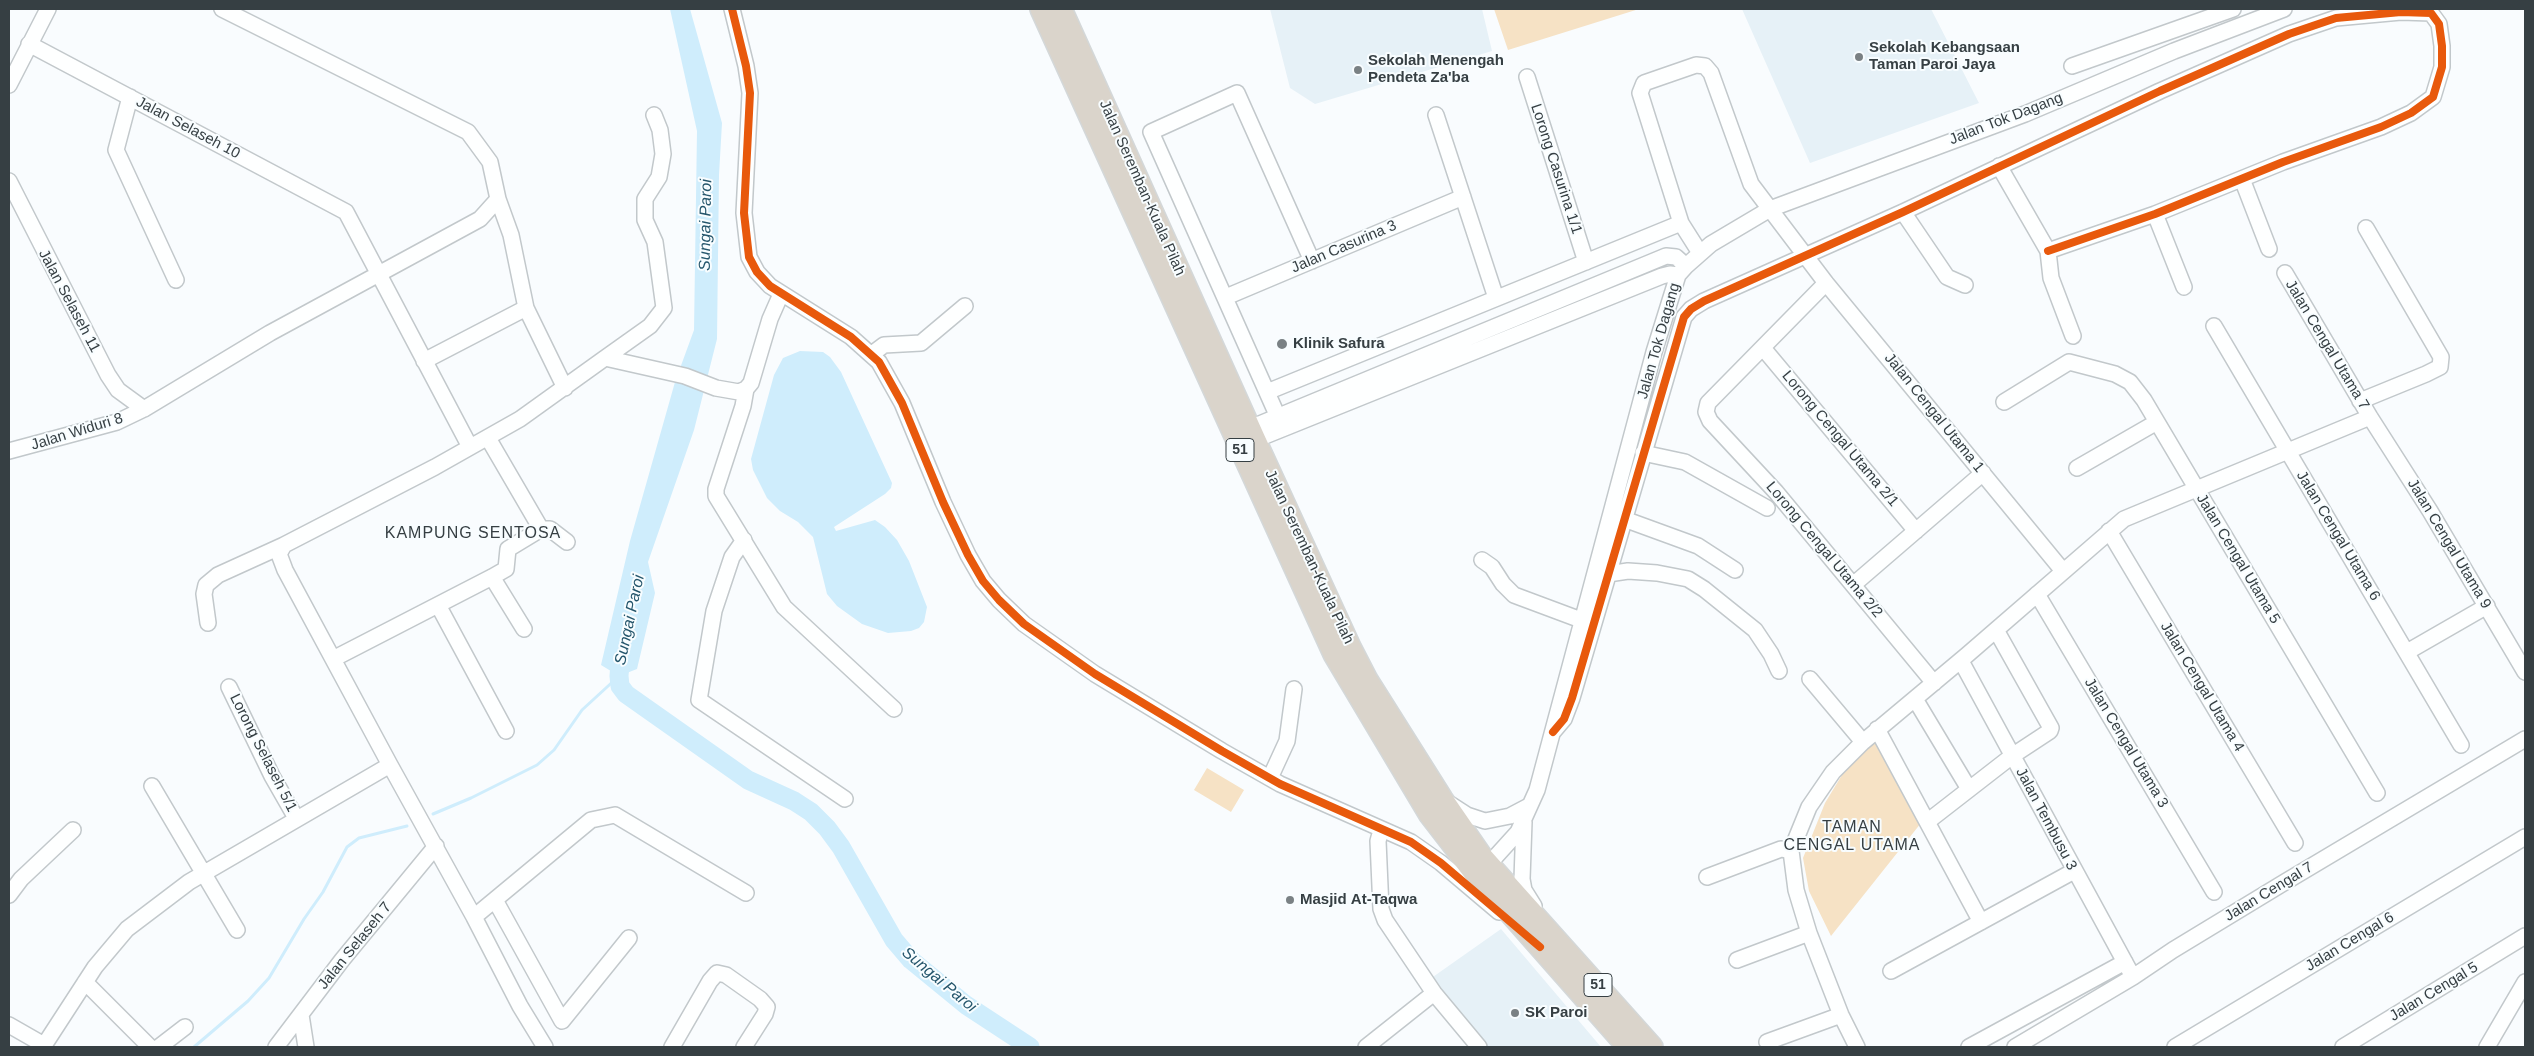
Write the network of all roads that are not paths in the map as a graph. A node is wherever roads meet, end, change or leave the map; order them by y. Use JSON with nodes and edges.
{"nodes":[{"id":1,"x":48,"y":9,"type":"edge"},
{"id":2,"x":225,"y":9,"type":"edge"},
{"id":3,"x":732,"y":9,"type":"edge"},
{"id":4,"x":1041,"y":9,"type":"edge"},
{"id":5,"x":1061,"y":9,"type":"edge"},
{"id":6,"x":2233,"y":9,"type":"edge"},
{"id":7,"x":2282,"y":9,"type":"edge"},
{"id":8,"x":2168,"y":32,"type":"junction"},
{"id":9,"x":2289,"y":34,"type":"junction"},
{"id":10,"x":29,"y":44,"type":"junction"},
{"id":11,"x":2174,"y":51,"type":"junction"},
{"id":12,"x":2072,"y":66,"type":"dead end"},
{"id":13,"x":1527,"y":77,"type":"dead end"},
{"id":14,"x":9,"y":86,"type":"edge"},
{"id":15,"x":130,"y":97,"type":"junction"},
{"id":16,"x":654,"y":115,"type":"dead end"},
{"id":17,"x":1436,"y":115,"type":"dead end"},
{"id":18,"x":1999,"y":166,"type":"junction"},
{"id":19,"x":2242,"y":179,"type":"junction"},
{"id":20,"x":9,"y":181,"type":"edge"},
{"id":21,"x":1463,"y":198,"type":"junction"},
{"id":22,"x":498,"y":199,"type":"junction"},
{"id":23,"x":1770,"y":209,"type":"junction"},
{"id":24,"x":1903,"y":212,"type":"junction"},
{"id":25,"x":2156,"y":214,"type":"junction"},
{"id":26,"x":1681,"y":223,"type":"junction"},
{"id":27,"x":2366,"y":228,"type":"dead end"},
{"id":28,"x":2269,"y":249,"type":"dead end"},
{"id":29,"x":2048,"y":251,"type":"junction"},
{"id":30,"x":1700,"y":253,"type":"junction"},
{"id":31,"x":1806,"y":255,"type":"junction"},
{"id":32,"x":1312,"y":261,"type":"junction"},
{"id":33,"x":1586,"y":262,"type":"junction"},
{"id":34,"x":1682,"y":271,"type":"junction"},
{"id":35,"x":379,"y":274,"type":"junction"},
{"id":36,"x":2285,"y":274,"type":"dead end"},
{"id":37,"x":176,"y":280,"type":"dead end"},
{"id":38,"x":1826,"y":283,"type":"junction"},
{"id":39,"x":1965,"y":285,"type":"dead end"},
{"id":40,"x":2184,"y":287,"type":"dead end"},
{"id":41,"x":781,"y":294,"type":"junction"},
{"id":42,"x":1226,"y":297,"type":"junction"},
{"id":43,"x":1496,"y":298,"type":"junction"},
{"id":44,"x":965,"y":306,"type":"dead end"},
{"id":45,"x":526,"y":308,"type":"junction"},
{"id":46,"x":2214,"y":326,"type":"dead end"},
{"id":47,"x":2073,"y":336,"type":"dead end"},
{"id":48,"x":1763,"y":348,"type":"junction"},
{"id":49,"x":872,"y":354,"type":"junction"},
{"id":50,"x":606,"y":358,"type":"junction"},
{"id":51,"x":424,"y":361,"type":"junction"},
{"id":52,"x":564,"y":388,"type":"junction"},
{"id":53,"x":746,"y":389,"type":"junction"},
{"id":54,"x":1267,"y":392,"type":"junction"},
{"id":55,"x":2360,"y":401,"type":"junction"},
{"id":56,"x":2004,"y":402,"type":"dead end"},
{"id":57,"x":144,"y":409,"type":"junction"},
{"id":58,"x":1278,"y":417,"type":"junction"},
{"id":59,"x":2370,"y":418,"type":"junction"},
{"id":60,"x":2157,"y":422,"type":"junction"},
{"id":61,"x":1253,"y":434,"type":"junction"},
{"id":62,"x":488,"y":438,"type":"junction"},
{"id":63,"x":470,"y":448,"type":"junction"},
{"id":64,"x":9,"y":451,"type":"edge"},
{"id":65,"x":2288,"y":451,"type":"junction"},
{"id":66,"x":1643,"y":453,"type":"junction"},
{"id":67,"x":2077,"y":468,"type":"dead end"},
{"id":68,"x":1984,"y":473,"type":"junction"},
{"id":69,"x":2196,"y":488,"type":"junction"},
{"id":70,"x":1766,"y":508,"type":"dead end"},
{"id":71,"x":1624,"y":519,"type":"junction"},
{"id":72,"x":541,"y":529,"type":"junction"},
{"id":73,"x":1916,"y":531,"type":"junction"},
{"id":74,"x":2109,"y":531,"type":"junction"},
{"id":75,"x":744,"y":540,"type":"junction"},
{"id":76,"x":567,"y":542,"type":"dead end"},
{"id":77,"x":284,"y":545,"type":"junction"},
{"id":78,"x":1482,"y":560,"type":"dead end"},
{"id":79,"x":1735,"y":570,"type":"dead end"},
{"id":80,"x":2063,"y":570,"type":"junction"},
{"id":81,"x":1608,"y":574,"type":"junction"},
{"id":82,"x":492,"y":577,"type":"junction"},
{"id":83,"x":1853,"y":585,"type":"junction"},
{"id":84,"x":2037,"y":594,"type":"junction"},
{"id":85,"x":438,"y":605,"type":"junction"},
{"id":86,"x":2487,"y":606,"type":"junction"},
{"id":87,"x":1581,"y":620,"type":"junction"},
{"id":88,"x":208,"y":623,"type":"dead end"},
{"id":89,"x":524,"y":629,"type":"dead end"},
{"id":90,"x":1996,"y":630,"type":"junction"},
{"id":91,"x":2407,"y":652,"type":"junction"},
{"id":92,"x":334,"y":659,"type":"junction"},
{"id":93,"x":1961,"y":661,"type":"junction"},
{"id":94,"x":1779,"y":671,"type":"dead end"},
{"id":95,"x":2525,"y":672,"type":"edge"},
{"id":96,"x":1810,"y":679,"type":"dead end"},
{"id":97,"x":1934,"y":683,"type":"junction"},
{"id":98,"x":229,"y":687,"type":"dead end"},
{"id":99,"x":1294,"y":689,"type":"dead end"},
{"id":100,"x":1915,"y":699,"type":"junction"},
{"id":101,"x":894,"y":709,"type":"dead end"},
{"id":102,"x":1877,"y":729,"type":"junction"},
{"id":103,"x":506,"y":731,"type":"dead end"},
{"id":104,"x":1552,"y":732,"type":"junction"},
{"id":105,"x":2525,"y":739,"type":"edge"},
{"id":106,"x":1862,"y":742,"type":"junction"},
{"id":107,"x":2461,"y":745,"type":"dead end"},
{"id":108,"x":2012,"y":756,"type":"junction"},
{"id":109,"x":390,"y":765,"type":"junction"},
{"id":110,"x":1270,"y":778,"type":"junction"},
{"id":111,"x":152,"y":786,"type":"dead end"},
{"id":112,"x":1969,"y":789,"type":"junction"},
{"id":113,"x":2377,"y":793,"type":"dead end"},
{"id":114,"x":845,"y":799,"type":"dead end"},
{"id":115,"x":1442,"y":799,"type":"junction"},
{"id":116,"x":1527,"y":811,"type":"junction"},
{"id":117,"x":296,"y":818,"type":"junction"},
{"id":118,"x":1927,"y":822,"type":"junction"},
{"id":119,"x":73,"y":830,"type":"dead end"},
{"id":120,"x":1381,"y":830,"type":"junction"},
{"id":121,"x":2525,"y":837,"type":"edge"},
{"id":122,"x":2295,"y":843,"type":"dead end"},
{"id":123,"x":436,"y":846,"type":"junction"},
{"id":124,"x":1791,"y":851,"type":"junction"},
{"id":125,"x":1482,"y":864,"type":"junction"},
{"id":126,"x":2074,"y":871,"type":"junction"},
{"id":127,"x":204,"y":873,"type":"junction"},
{"id":128,"x":1707,"y":877,"type":"dead end"},
{"id":129,"x":2214,"y":892,"type":"dead end"},
{"id":130,"x":746,"y":893,"type":"dead end"},
{"id":131,"x":9,"y":895,"type":"edge"},
{"id":132,"x":495,"y":900,"type":"junction"},
{"id":133,"x":474,"y":917,"type":"junction"},
{"id":134,"x":1981,"y":922,"type":"junction"},
{"id":135,"x":237,"y":930,"type":"dead end"},
{"id":136,"x":1809,"y":933,"type":"junction"},
{"id":137,"x":2525,"y":936,"type":"edge"},
{"id":138,"x":629,"y":938,"type":"dead end"},
{"id":139,"x":1546,"y":940,"type":"junction"},
{"id":140,"x":1737,"y":960,"type":"dead end"},
{"id":141,"x":2125,"y":962,"type":"junction"},
{"id":142,"x":1892,"y":971,"type":"dead end"},
{"id":143,"x":2133,"y":977,"type":"junction"},
{"id":144,"x":85,"y":982,"type":"junction"},
{"id":145,"x":2525,"y":982,"type":"edge"},
{"id":146,"x":1434,"y":993,"type":"junction"},
{"id":147,"x":301,"y":1015,"type":"junction"},
{"id":148,"x":1841,"y":1015,"type":"junction"},
{"id":149,"x":9,"y":1025,"type":"edge"},
{"id":150,"x":185,"y":1027,"type":"dead end"},
{"id":151,"x":1767,"y":1042,"type":"dead end"},
{"id":152,"x":1638,"y":1045,"type":"edge"},
{"id":153,"x":2492,"y":1045,"type":"edge"},
{"id":154,"x":43,"y":1046,"type":"edge"},
{"id":155,"x":150,"y":1047,"type":"edge"},
{"id":156,"x":159,"y":1047,"type":"edge"},
{"id":157,"x":276,"y":1047,"type":"edge"},
{"id":158,"x":306,"y":1047,"type":"edge"},
{"id":159,"x":545,"y":1047,"type":"edge"},
{"id":160,"x":672,"y":1047,"type":"edge"},
{"id":161,"x":744,"y":1047,"type":"edge"},
{"id":162,"x":1366,"y":1047,"type":"edge"},
{"id":163,"x":1479,"y":1047,"type":"edge"},
{"id":164,"x":1857,"y":1047,"type":"edge"},
{"id":165,"x":1968,"y":1047,"type":"edge"},
{"id":166,"x":2015,"y":1047,"type":"edge"},
{"id":167,"x":2175,"y":1047,"type":"edge"},
{"id":168,"x":2343,"y":1047,"type":"edge"}],
"edges":[{"from":1,"to":10,"type":"street"},
{"from":2,"to":22,"type":"street"},
{"from":3,"to":41,"type":"street"},
{"from":4,"to":125,"type":"highway","name":"Jalan Seremban-Kuala Pilah","number":"51"},
{"from":5,"to":61,"type":"highway","name":"Jalan Seremban-Kuala Pilah","number":"51"},
{"from":6,"to":8,"type":"street"},
{"from":7,"to":9,"type":"street"},
{"from":7,"to":11,"type":"street","name":"Jalan Tok Dagang"},
{"from":8,"to":11,"type":"street"},
{"from":8,"to":12,"type":"street"},
{"from":9,"to":18,"type":"street"},
{"from":9,"to":19,"type":"street"},
{"from":10,"to":14,"type":"street"},
{"from":10,"to":15,"type":"street","name":"Jalan Selaseh 10"},
{"from":11,"to":23,"type":"street","name":"Jalan Tok Dagang"},
{"from":13,"to":33,"type":"street","name":"Lorong Casurina 1/1"},
{"from":15,"to":35,"type":"street","name":"Jalan Selaseh 10"},
{"from":15,"to":37,"type":"street"},
{"from":16,"to":50,"type":"street"},
{"from":17,"to":21,"type":"street"},
{"from":18,"to":24,"type":"street"},
{"from":18,"to":29,"type":"street"},
{"from":19,"to":25,"type":"street"},
{"from":19,"to":28,"type":"street"},
{"from":20,"to":57,"type":"street","name":"Jalan Selaseh 11"},
{"from":21,"to":32,"type":"street","name":"Jalan Casurina 3"},
{"from":21,"to":43,"type":"street"},
{"from":22,"to":35,"type":"street","name":"Jalan Widuri 8"},
{"from":22,"to":45,"type":"street"},
{"from":23,"to":26,"type":"street","name":"Jalan Cengal Utama 1"},
{"from":23,"to":30,"type":"street","name":"Jalan Tok Dagang"},
{"from":23,"to":31,"type":"street","name":"Jalan Cengal Utama 1"},
{"from":24,"to":31,"type":"street"},
{"from":24,"to":39,"type":"street"},
{"from":25,"to":29,"type":"street"},
{"from":25,"to":40,"type":"street"},
{"from":26,"to":30,"type":"street","name":"Jalan Cengal Utama 1"},
{"from":26,"to":33,"type":"street"},
{"from":27,"to":55,"type":"street"},
{"from":29,"to":47,"type":"street"},
{"from":30,"to":34,"type":"street","name":"Jalan Tok Dagang"},
{"from":31,"to":38,"type":"street","name":"Jalan Cengal Utama 1"},
{"from":31,"to":66,"type":"street"},
{"from":32,"to":42,"type":"street","name":"Jalan Casurina 3"},
{"from":32,"to":42,"type":"street"},
{"from":33,"to":43,"type":"street"},
{"from":34,"to":58,"type":"street"},
{"from":34,"to":61,"type":"street"},
{"from":34,"to":87,"type":"street","name":"Jalan Tok Dagang"},
{"from":35,"to":51,"type":"street"},
{"from":35,"to":57,"type":"street","name":"Jalan Widuri 8"},
{"from":36,"to":55,"type":"street","name":"Jalan Cengal Utama 7"},
{"from":38,"to":48,"type":"street"},
{"from":38,"to":68,"type":"street","name":"Jalan Cengal Utama 1"},
{"from":41,"to":49,"type":"street"},
{"from":41,"to":53,"type":"street"},
{"from":42,"to":54,"type":"street"},
{"from":43,"to":54,"type":"street"},
{"from":44,"to":49,"type":"street"},
{"from":45,"to":51,"type":"street"},
{"from":45,"to":52,"type":"street"},
{"from":46,"to":65,"type":"street","name":"Jalan Cengal Utama 6"},
{"from":48,"to":73,"type":"street","name":"Lorong Cengal Utama 2/1"},
{"from":48,"to":83,"type":"street","name":"Lorong Cengal Utama 2/2"},
{"from":49,"to":110,"type":"street"},
{"from":50,"to":52,"type":"street"},
{"from":50,"to":53,"type":"street"},
{"from":51,"to":63,"type":"street"},
{"from":52,"to":62,"type":"street"},
{"from":53,"to":75,"type":"street"},
{"from":54,"to":58,"type":"street"},
{"from":55,"to":59,"type":"street","name":"Jalan Cengal Utama 7"},
{"from":56,"to":60,"type":"street","name":"Jalan Cengal Utama 5"},
{"from":57,"to":64,"type":"street","name":"Jalan Widuri 8"},
{"from":58,"to":61,"type":"street"},
{"from":59,"to":65,"type":"street"},
{"from":59,"to":86,"type":"street","name":"Jalan Cengal Utama 9"},
{"from":60,"to":67,"type":"street"},
{"from":60,"to":69,"type":"street","name":"Jalan Cengal Utama 5"},
{"from":61,"to":115,"type":"highway","name":"Jalan Seremban-Kuala Pilah","number":"51"},
{"from":62,"to":63,"type":"street"},
{"from":62,"to":72,"type":"street"},
{"from":63,"to":77,"type":"street"},
{"from":65,"to":69,"type":"street"},
{"from":65,"to":91,"type":"street","name":"Jalan Cengal Utama 6"},
{"from":66,"to":70,"type":"street"},
{"from":66,"to":71,"type":"street"},
{"from":68,"to":73,"type":"street"},
{"from":68,"to":80,"type":"street","name":"Jalan Cengal Utama 1"},
{"from":69,"to":74,"type":"street"},
{"from":69,"to":113,"type":"street","name":"Jalan Cengal Utama 5"},
{"from":71,"to":79,"type":"street"},
{"from":71,"to":81,"type":"street"},
{"from":72,"to":76,"type":"street"},
{"from":72,"to":82,"type":"street"},
{"from":73,"to":83,"type":"street"},
{"from":74,"to":80,"type":"street"},
{"from":74,"to":122,"type":"street","name":"Jalan Cengal Utama 4"},
{"from":75,"to":101,"type":"street"},
{"from":75,"to":114,"type":"street"},
{"from":77,"to":88,"type":"street"},
{"from":77,"to":92,"type":"street"},
{"from":78,"to":87,"type":"street"},
{"from":80,"to":84,"type":"street"},
{"from":81,"to":94,"type":"street"},
{"from":81,"to":104,"type":"street"},
{"from":82,"to":85,"type":"street"},
{"from":82,"to":89,"type":"street"},
{"from":83,"to":97,"type":"street","name":"Lorong Cengal Utama 2/2"},
{"from":84,"to":90,"type":"street"},
{"from":84,"to":129,"type":"street","name":"Jalan Cengal Utama 3"},
{"from":85,"to":92,"type":"street"},
{"from":85,"to":103,"type":"street"},
{"from":86,"to":91,"type":"street"},
{"from":86,"to":95,"type":"street","name":"Jalan Cengal Utama 9"},
{"from":87,"to":104,"type":"street","name":"Jalan Tok Dagang"},
{"from":90,"to":93,"type":"street"},
{"from":90,"to":108,"type":"street"},
{"from":91,"to":107,"type":"street","name":"Jalan Cengal Utama 6"},
{"from":92,"to":109,"type":"street"},
{"from":93,"to":97,"type":"street"},
{"from":93,"to":108,"type":"street","name":"Jalan Tembusu 3"},
{"from":96,"to":106,"type":"street"},
{"from":97,"to":100,"type":"street"},
{"from":98,"to":117,"type":"street","name":"Lorong Selaseh 5/1"},
{"from":99,"to":110,"type":"street"},
{"from":100,"to":102,"type":"street"},
{"from":100,"to":112,"type":"street"},
{"from":102,"to":106,"type":"street"},
{"from":102,"to":118,"type":"street"},
{"from":104,"to":116,"type":"street","name":"Jalan Tok Dagang"},
{"from":105,"to":143,"type":"street","name":"Jalan Cengal 7"},
{"from":106,"to":124,"type":"street"},
{"from":108,"to":112,"type":"street"},
{"from":108,"to":126,"type":"street","name":"Jalan Tembusu 3"},
{"from":109,"to":117,"type":"street"},
{"from":109,"to":123,"type":"street"},
{"from":110,"to":120,"type":"street"},
{"from":111,"to":127,"type":"street"},
{"from":112,"to":118,"type":"street"},
{"from":115,"to":116,"type":"street"},
{"from":115,"to":125,"type":"highway","name":"Jalan Seremban-Kuala Pilah","number":"51"},
{"from":116,"to":125,"type":"street","name":"Jalan Tok Dagang"},
{"from":116,"to":139,"type":"street"},
{"from":117,"to":127,"type":"street"},
{"from":118,"to":134,"type":"street"},
{"from":119,"to":131,"type":"street"},
{"from":120,"to":139,"type":"street"},
{"from":120,"to":146,"type":"street"},
{"from":121,"to":167,"type":"street","name":"Jalan Cengal 6"},
{"from":123,"to":133,"type":"street"},
{"from":123,"to":147,"type":"street","name":"Jalan Selaseh 7"},
{"from":124,"to":128,"type":"street"},
{"from":124,"to":136,"type":"street"},
{"from":125,"to":139,"type":"highway","name":"Jalan Seremban-Kuala Pilah","number":"51"},
{"from":126,"to":134,"type":"street"},
{"from":126,"to":141,"type":"street","name":"Jalan Tembusu 3"},
{"from":127,"to":135,"type":"street"},
{"from":127,"to":144,"type":"street"},
{"from":130,"to":132,"type":"street"},
{"from":132,"to":133,"type":"street"},
{"from":132,"to":138,"type":"street"},
{"from":133,"to":159,"type":"street"},
{"from":134,"to":142,"type":"street"},
{"from":136,"to":140,"type":"street"},
{"from":136,"to":148,"type":"street"},
{"from":137,"to":168,"type":"street","name":"Jalan Cengal 5"},
{"from":139,"to":152,"type":"highway","name":"Jalan Seremban-Kuala Pilah","number":"51"},
{"from":141,"to":143,"type":"street","name":"Jalan Tembusu 3"},
{"from":141,"to":165,"type":"street"},
{"from":143,"to":166,"type":"street","name":"Jalan Cengal 7"},
{"from":144,"to":154,"type":"street"},
{"from":144,"to":155,"type":"street"},
{"from":145,"to":153,"type":"street"},
{"from":146,"to":162,"type":"street"},
{"from":146,"to":163,"type":"street"},
{"from":147,"to":157,"type":"street","name":"Jalan Selaseh 7"},
{"from":147,"to":158,"type":"street"},
{"from":148,"to":151,"type":"street"},
{"from":148,"to":164,"type":"street"},
{"from":149,"to":154,"type":"street"},
{"from":150,"to":156,"type":"street"},
{"from":160,"to":161,"type":"street"}]}
